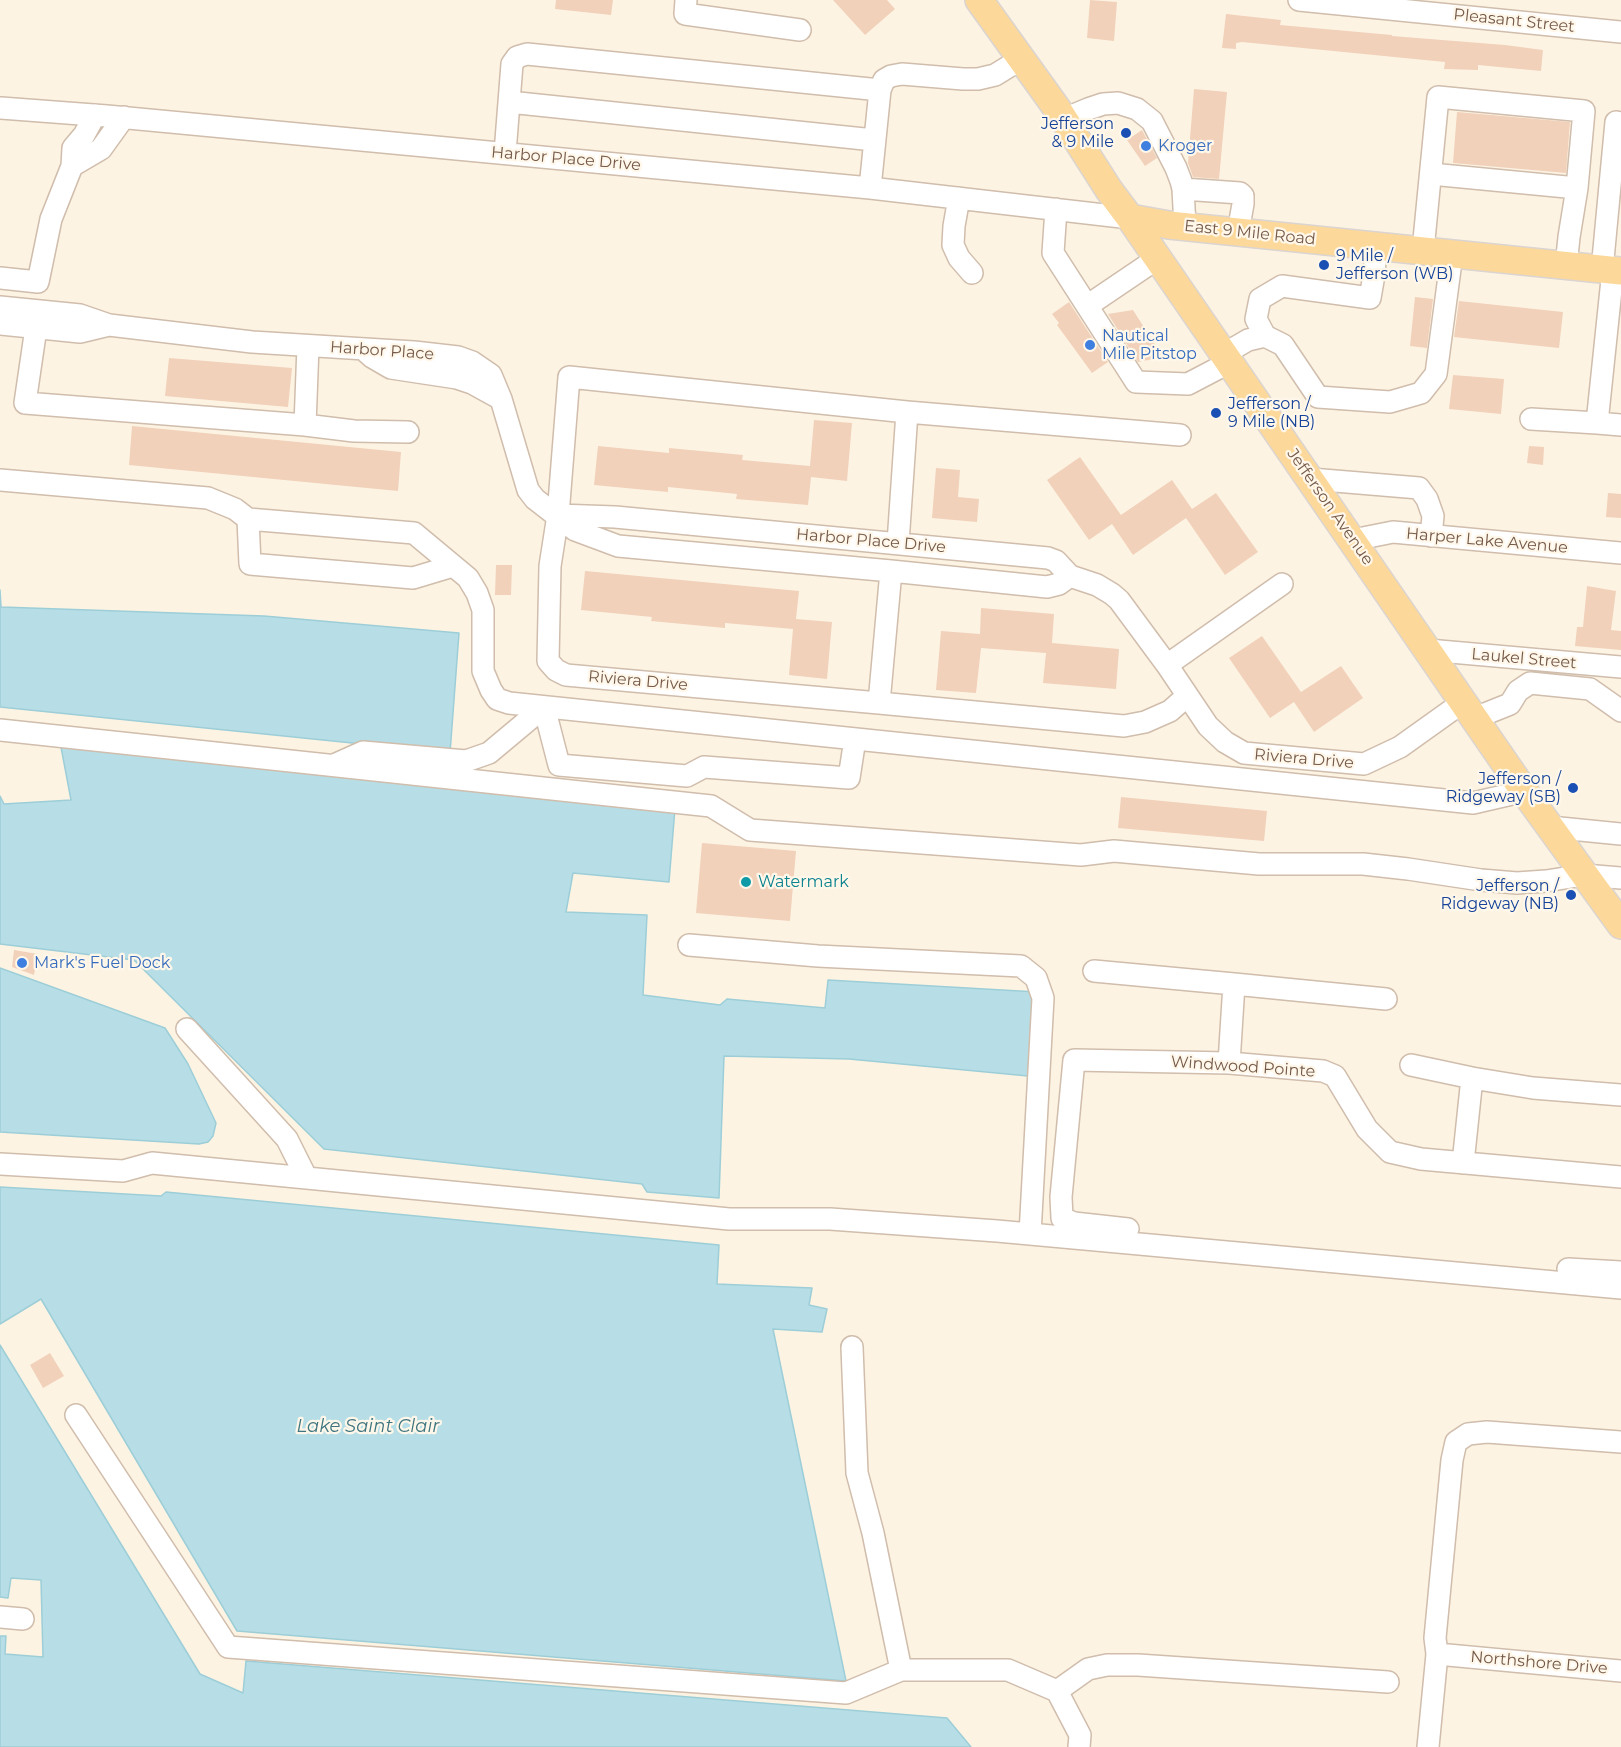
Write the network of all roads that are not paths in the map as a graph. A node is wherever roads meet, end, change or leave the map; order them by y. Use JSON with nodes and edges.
{"nodes":[{"id":1,"x":686,"y":0,"type":"edge"},
{"id":2,"x":979,"y":0,"type":"edge"},
{"id":3,"x":1299,"y":0,"type":"edge"},
{"id":4,"x":800,"y":30,"type":"dead end"},
{"id":5,"x":1621,"y":32,"type":"edge"},
{"id":6,"x":1022,"y":59,"type":"junction"},
{"id":7,"x":880,"y":90,"type":"junction"},
{"id":8,"x":509,"y":102,"type":"junction"},
{"id":9,"x":1,"y":108,"type":"edge"},
{"id":10,"x":95,"y":116,"type":"junction"},
{"id":11,"x":124,"y":117,"type":"junction"},
{"id":12,"x":1064,"y":119,"type":"junction"},
{"id":13,"x":1621,"y":123,"type":"edge"},
{"id":14,"x":874,"y":140,"type":"junction"},
{"id":15,"x":506,"y":153,"type":"junction"},
{"id":16,"x":72,"y":166,"type":"junction"},
{"id":17,"x":1431,"y":174,"type":"junction"},
{"id":18,"x":870,"y":188,"type":"junction"},
{"id":19,"x":1577,"y":188,"type":"junction"},
{"id":20,"x":1183,"y":189,"type":"junction"},
{"id":21,"x":959,"y":198,"type":"junction"},
{"id":22,"x":1056,"y":209,"type":"junction"},
{"id":23,"x":1131,"y":218,"type":"junction"},
{"id":24,"x":1185,"y":226,"type":"junction"},
{"id":25,"x":1238,"y":232,"type":"junction"},
{"id":26,"x":1376,"y":246,"type":"junction"},
{"id":27,"x":1423,"y":250,"type":"junction"},
{"id":28,"x":1452,"y":254,"type":"junction"},
{"id":29,"x":1158,"y":258,"type":"junction"},
{"id":30,"x":1566,"y":266,"type":"junction"},
{"id":31,"x":1612,"y":270,"type":"edge"},
{"id":32,"x":972,"y":273,"type":"dead end"},
{"id":33,"x":0,"y":278,"type":"edge"},
{"id":34,"x":1087,"y":306,"type":"junction"},
{"id":35,"x":0,"y":307,"type":"edge"},
{"id":36,"x":0,"y":324,"type":"edge"},
{"id":37,"x":109,"y":325,"type":"junction"},
{"id":38,"x":36,"y":328,"type":"junction"},
{"id":39,"x":1265,"y":336,"type":"junction"},
{"id":40,"x":308,"y":346,"type":"junction"},
{"id":41,"x":363,"y":349,"type":"junction"},
{"id":42,"x":1227,"y":358,"type":"junction"},
{"id":43,"x":414,"y":362,"type":"junction"},
{"id":44,"x":472,"y":362,"type":"junction"},
{"id":45,"x":501,"y":399,"type":"junction"},
{"id":46,"x":907,"y":412,"type":"junction"},
{"id":47,"x":1531,"y":419,"type":"dead end"},
{"id":48,"x":1597,"y":423,"type":"junction"},
{"id":49,"x":305,"y":425,"type":"junction"},
{"id":50,"x":1621,"y":425,"type":"edge"},
{"id":51,"x":408,"y":432,"type":"dead end"},
{"id":52,"x":1180,"y":435,"type":"dead end"},
{"id":53,"x":1311,"y":479,"type":"junction"},
{"id":54,"x":0,"y":480,"type":"edge"},
{"id":55,"x":558,"y":515,"type":"junction"},
{"id":56,"x":248,"y":519,"type":"junction"},
{"id":57,"x":1431,"y":536,"type":"junction"},
{"id":58,"x":1353,"y":540,"type":"junction"},
{"id":59,"x":898,"y":543,"type":"junction"},
{"id":60,"x":1621,"y":553,"type":"edge"},
{"id":61,"x":453,"y":566,"type":"junction"},
{"id":62,"x":891,"y":571,"type":"junction"},
{"id":63,"x":1071,"y":576,"type":"junction"},
{"id":64,"x":1282,"y":584,"type":"dead end"},
{"id":65,"x":1428,"y":650,"type":"junction"},
{"id":66,"x":1167,"y":665,"type":"junction"},
{"id":67,"x":1621,"y":667,"type":"edge"},
{"id":68,"x":1187,"y":696,"type":"junction"},
{"id":69,"x":879,"y":703,"type":"junction"},
{"id":70,"x":544,"y":707,"type":"junction"},
{"id":71,"x":1469,"y":710,"type":"junction"},
{"id":72,"x":1621,"y":711,"type":"edge"},
{"id":73,"x":0,"y":730,"type":"edge"},
{"id":74,"x":855,"y":739,"type":"junction"},
{"id":75,"x":334,"y":765,"type":"junction"},
{"id":76,"x":1525,"y":791,"type":"junction"},
{"id":77,"x":1550,"y":827,"type":"junction"},
{"id":78,"x":1621,"y":834,"type":"edge"},
{"id":79,"x":1584,"y":875,"type":"junction"},
{"id":80,"x":1621,"y":878,"type":"edge"},
{"id":81,"x":1621,"y":925,"type":"edge"},
{"id":82,"x":688,"y":945,"type":"dead end"},
{"id":83,"x":1094,"y":971,"type":"dead end"},
{"id":84,"x":1234,"y":984,"type":"junction"},
{"id":85,"x":1386,"y":999,"type":"dead end"},
{"id":86,"x":187,"y":1029,"type":"dead end"},
{"id":87,"x":1229,"y":1063,"type":"junction"},
{"id":88,"x":1411,"y":1065,"type":"dead end"},
{"id":89,"x":1472,"y":1078,"type":"junction"},
{"id":90,"x":1621,"y":1095,"type":"edge"},
{"id":91,"x":1463,"y":1163,"type":"junction"},
{"id":92,"x":0,"y":1164,"type":"edge"},
{"id":93,"x":306,"y":1177,"type":"junction"},
{"id":94,"x":1621,"y":1177,"type":"edge"},
{"id":95,"x":1032,"y":1207,"type":"junction"},
{"id":96,"x":998,"y":1231,"type":"junction"},
{"id":97,"x":1030,"y":1234,"type":"junction"},
{"id":98,"x":1621,"y":1272,"type":"edge"},
{"id":99,"x":1621,"y":1288,"type":"edge"},
{"id":100,"x":852,"y":1347,"type":"dead end"},
{"id":101,"x":76,"y":1415,"type":"dead end"},
{"id":102,"x":1621,"y":1442,"type":"edge"},
{"id":103,"x":0,"y":1617,"type":"edge"},
{"id":104,"x":23,"y":1618,"type":"dead end"},
{"id":105,"x":1447,"y":1655,"type":"junction"},
{"id":106,"x":901,"y":1670,"type":"junction"},
{"id":107,"x":1621,"y":1671,"type":"edge"},
{"id":108,"x":1388,"y":1682,"type":"dead end"},
{"id":109,"x":1057,"y":1691,"type":"junction"},
{"id":110,"x":1085,"y":1746,"type":"edge"},
{"id":111,"x":1428,"y":1747,"type":"edge"}],
"edges":[{"from":1,"to":4,"type":"street"},
{"from":2,"to":6,"type":"main road","name":"Jefferson Avenue"},
{"from":3,"to":5,"type":"street","name":"Pleasant Street"},
{"from":6,"to":7,"type":"street"},
{"from":6,"to":12,"type":"main road","name":"Jefferson Avenue"},
{"from":7,"to":8,"type":"street"},
{"from":7,"to":14,"type":"street"},
{"from":8,"to":14,"type":"street"},
{"from":8,"to":15,"type":"street"},
{"from":9,"to":10,"type":"street","name":"Harbor Place Drive"},
{"from":10,"to":11,"type":"street","name":"Harbor Place Drive"},
{"from":10,"to":16,"type":"street"},
{"from":11,"to":15,"type":"street","name":"Harbor Place Drive"},
{"from":11,"to":16,"type":"street"},
{"from":12,"to":20,"type":"street"},
{"from":12,"to":23,"type":"main road","name":"Jefferson Avenue"},
{"from":13,"to":31,"type":"street"},
{"from":14,"to":18,"type":"street"},
{"from":15,"to":18,"type":"street","name":"Harbor Place Drive"},
{"from":16,"to":33,"type":"street"},
{"from":17,"to":19,"type":"street"},
{"from":17,"to":19,"type":"street"},
{"from":17,"to":27,"type":"street"},
{"from":18,"to":21,"type":"street","name":"Harbor Place Drive"},
{"from":19,"to":30,"type":"street"},
{"from":20,"to":24,"type":"street"},
{"from":20,"to":25,"type":"street"},
{"from":21,"to":22,"type":"street","name":"Harbor Place Drive"},
{"from":21,"to":32,"type":"street"},
{"from":22,"to":23,"type":"street","name":"Harbor Place Drive"},
{"from":22,"to":34,"type":"street"},
{"from":23,"to":24,"type":"main road","name":"East 9 Mile Road"},
{"from":23,"to":29,"type":"main road","name":"Jefferson Avenue"},
{"from":24,"to":25,"type":"main road","name":"East 9 Mile Road"},
{"from":25,"to":26,"type":"main road","name":"East 9 Mile Road"},
{"from":26,"to":27,"type":"main road","name":"East 9 Mile Road"},
{"from":26,"to":39,"type":"street"},
{"from":27,"to":28,"type":"main road","name":"East 9 Mile Road"},
{"from":28,"to":30,"type":"main road","name":"East 9 Mile Road"},
{"from":28,"to":39,"type":"street"},
{"from":29,"to":34,"type":"street"},
{"from":29,"to":42,"type":"main road","name":"Jefferson Avenue"},
{"from":30,"to":31,"type":"main road","name":"East 9 Mile Road"},
{"from":31,"to":48,"type":"street"},
{"from":34,"to":42,"type":"street"},
{"from":35,"to":37,"type":"street","name":"Harbor Place"},
{"from":36,"to":38,"type":"street","name":"Harbor Place"},
{"from":37,"to":38,"type":"street","name":"Harbor Place"},
{"from":37,"to":40,"type":"street","name":"Harbor Place"},
{"from":38,"to":49,"type":"street"},
{"from":39,"to":42,"type":"street"},
{"from":40,"to":41,"type":"street","name":"Harbor Place"},
{"from":40,"to":49,"type":"street"},
{"from":41,"to":43,"type":"street","name":"Harbor Place"},
{"from":41,"to":44,"type":"street"},
{"from":42,"to":53,"type":"main road","name":"Jefferson Avenue"},
{"from":43,"to":44,"type":"street","name":"Harbor Place"},
{"from":43,"to":45,"type":"street"},
{"from":44,"to":45,"type":"street","name":"Harbor Place"},
{"from":45,"to":55,"type":"street","name":"Harbor Place"},
{"from":46,"to":52,"type":"street","name":"Riviera Drive"},
{"from":46,"to":55,"type":"street","name":"Riviera Drive"},
{"from":46,"to":59,"type":"street"},
{"from":47,"to":48,"type":"street"},
{"from":48,"to":50,"type":"street"},
{"from":49,"to":51,"type":"street"},
{"from":53,"to":57,"type":"street"},
{"from":53,"to":58,"type":"main road","name":"Jefferson Avenue"},
{"from":54,"to":56,"type":"street"},
{"from":55,"to":59,"type":"street","name":"Harbor Place Drive"},
{"from":55,"to":62,"type":"street"},
{"from":55,"to":69,"type":"street","name":"Riviera Drive"},
{"from":56,"to":61,"type":"street"},
{"from":56,"to":61,"type":"street"},
{"from":57,"to":58,"type":"street","name":"Harper Lake Avenue"},
{"from":57,"to":60,"type":"street","name":"Harper Lake Avenue"},
{"from":58,"to":65,"type":"main road","name":"Jefferson Avenue"},
{"from":59,"to":63,"type":"street","name":"Harbor Place Drive"},
{"from":61,"to":70,"type":"street"},
{"from":62,"to":63,"type":"street"},
{"from":62,"to":69,"type":"street"},
{"from":63,"to":66,"type":"street","name":"Riviera Drive"},
{"from":64,"to":66,"type":"street"},
{"from":65,"to":67,"type":"street","name":"Laukel Street"},
{"from":65,"to":71,"type":"main road","name":"Jefferson Avenue"},
{"from":66,"to":68,"type":"street","name":"Riviera Drive"},
{"from":68,"to":69,"type":"street","name":"Riviera Drive"},
{"from":68,"to":71,"type":"street","name":"Riviera Drive"},
{"from":70,"to":74,"type":"street"},
{"from":70,"to":74,"type":"street"},
{"from":70,"to":75,"type":"street"},
{"from":71,"to":72,"type":"street","name":"Riviera Drive"},
{"from":71,"to":76,"type":"main road","name":"Jefferson Avenue"},
{"from":73,"to":75,"type":"street"},
{"from":74,"to":76,"type":"street"},
{"from":75,"to":79,"type":"street"},
{"from":76,"to":77,"type":"main road","name":"Jefferson Avenue"},
{"from":77,"to":78,"type":"street"},
{"from":77,"to":79,"type":"main road","name":"Jefferson Avenue"},
{"from":79,"to":80,"type":"street"},
{"from":79,"to":81,"type":"main road","name":"Jefferson Avenue"},
{"from":82,"to":95,"type":"street"},
{"from":83,"to":84,"type":"street"},
{"from":84,"to":85,"type":"street"},
{"from":84,"to":87,"type":"street"},
{"from":86,"to":93,"type":"street"},
{"from":87,"to":91,"type":"street","name":"Windwood Pointe"},
{"from":87,"to":98,"type":"street","name":"Windwood Pointe"},
{"from":88,"to":89,"type":"street"},
{"from":89,"to":90,"type":"street"},
{"from":89,"to":91,"type":"street"},
{"from":91,"to":94,"type":"street","name":"Windwood Pointe"},
{"from":92,"to":93,"type":"street"},
{"from":93,"to":96,"type":"street"},
{"from":95,"to":96,"type":"street"},
{"from":95,"to":97,"type":"street"},
{"from":96,"to":97,"type":"street"},
{"from":97,"to":99,"type":"street"},
{"from":100,"to":106,"type":"street"},
{"from":101,"to":106,"type":"street"},
{"from":102,"to":105,"type":"street"},
{"from":103,"to":104,"type":"street"},
{"from":105,"to":107,"type":"street","name":"Northshore Drive"},
{"from":105,"to":111,"type":"street"},
{"from":106,"to":109,"type":"street"},
{"from":108,"to":109,"type":"street"},
{"from":109,"to":110,"type":"street"}]}
